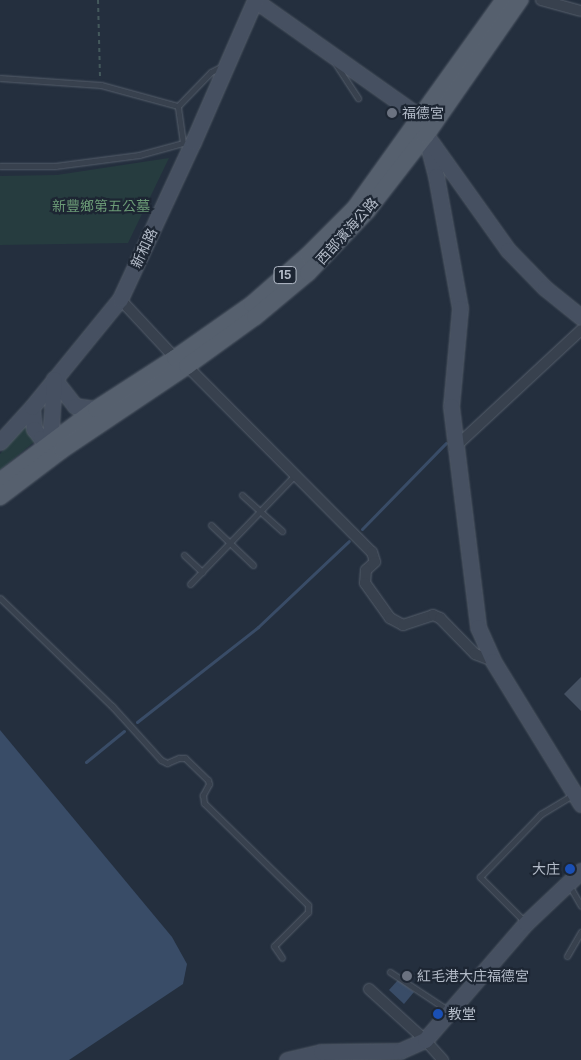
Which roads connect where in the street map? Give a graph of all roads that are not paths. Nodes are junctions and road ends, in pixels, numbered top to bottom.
1 (256, 0) edge
2 (504, 0) edge
3 (520, 0) edge
4 (541, 0) edge
5 (581, 11) edge
6 (326, 50) junction
7 (228, 64) junction
8 (0, 78) edge
9 (358, 98) dead end
10 (178, 106) junction
11 (421, 118) junction
12 (426, 135) junction
13 (188, 142) junction
14 (0, 166) edge
15 (120, 299) junction
16 (581, 317) edge
17 (581, 330) edge
18 (181, 362) junction
19 (54, 378) junction
20 (32, 407) junction
21 (96, 409) junction
22 (0, 442) edge
23 (56, 446) junction
24 (454, 448) junction
25 (296, 475) junction
26 (0, 481) edge
27 (242, 495) dead end
28 (0, 497) edge
29 (259, 513) junction
30 (211, 524) dead end
31 (282, 531) dead end
32 (229, 543) junction
33 (184, 556) dead end
34 (253, 565) dead end
35 (202, 572) junction
36 (190, 584) dead end
37 (0, 598) edge
38 (493, 661) junction
39 (578, 799) edge
40 (581, 871) edge
41 (568, 883) junction
42 (581, 906) edge
43 (526, 923) junction
44 (581, 932) edge
45 (567, 956) dead end
46 (282, 958) dead end
47 (390, 972) dead end
48 (369, 989) dead end
49 (450, 1011) junction
50 (425, 1040) junction
51 (288, 1060) edge
52 (443, 1060) edge

1 - 6 street
1 - 7 street, 新和路
2 - 11 main road, 西部濱海公路 / 15
3 - 12 main road, 西部濱海公路 / 15
4 - 5 street
6 - 9 lane
6 - 11 street
7 - 10 lane
7 - 13 street, 新和路
8 - 10 lane
10 - 13 lane
11 - 12 street
11 - 18 main road, 西部濱海公路 / 15
12 - 16 street
12 - 18 main road, 西部濱海公路 / 15
12 - 24 street
13 - 14 lane
13 - 15 street, 新和路
15 - 18 street
15 - 19 street, 新和路
17 - 24 street
18 - 21 main road, 西部濱海公路 / 15
18 - 23 main road, 西部濱海公路 / 15
18 - 25 street
19 - 20 street, 新和路
19 - 21 street
19 - 23 street
20 - 22 street, 新和路
20 - 23 street
21 - 23 main road, 西部濱海公路 / 15
23 - 26 main road, 西部濱海公路 / 15
23 - 28 main road, 西部濱海公路 / 15
24 - 38 street
25 - 29 lane
25 - 38 street
27 - 29 lane
29 - 31 lane
29 - 32 lane
30 - 32 lane
32 - 34 lane
32 - 35 lane
33 - 35 lane
35 - 36 lane
37 - 46 lane
38 - 39 street
39 - 43 lane
40 - 41 street
41 - 42 lane
41 - 43 street
43 - 49 street
44 - 45 lane
47 - 49 lane
48 - 50 street
49 - 50 street
50 - 51 street
50 - 52 street

